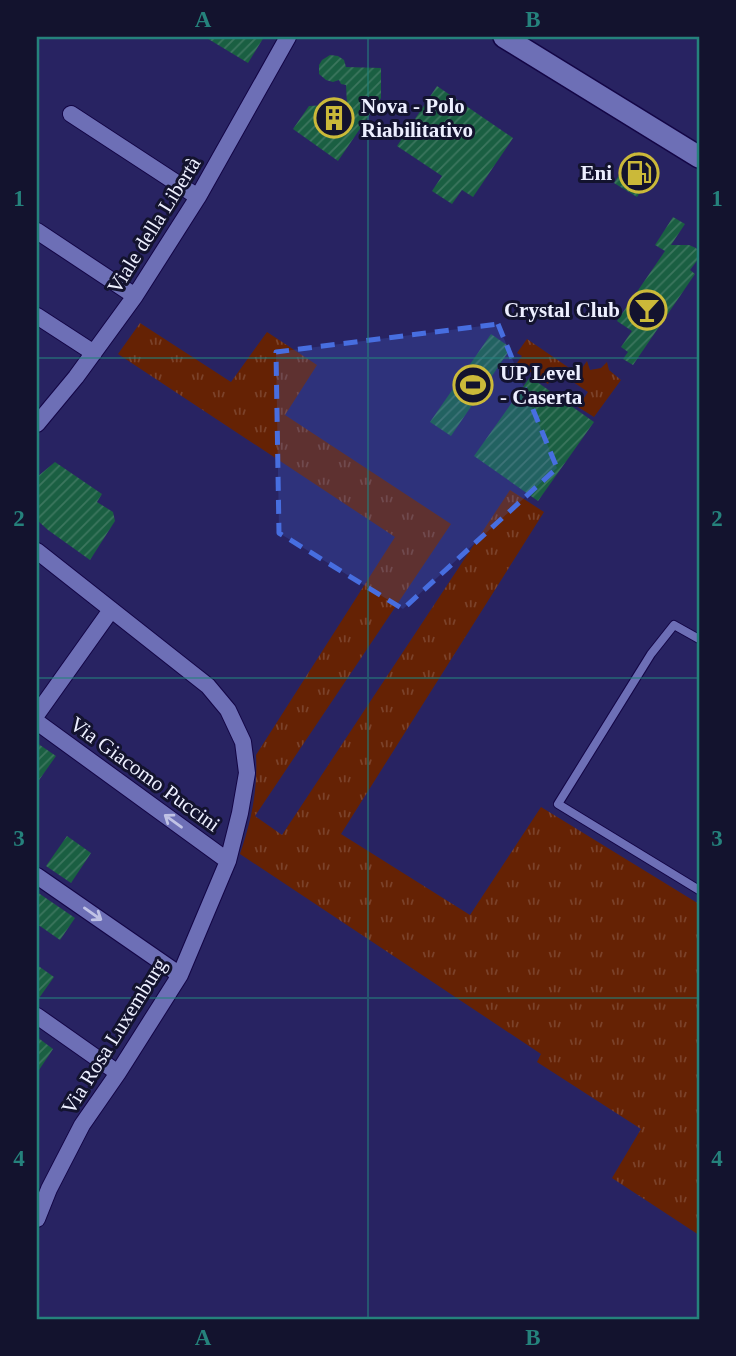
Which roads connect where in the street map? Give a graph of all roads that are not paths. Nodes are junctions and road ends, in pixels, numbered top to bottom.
1 (288, 37) edge
2 (504, 37) edge
3 (71, 114) dead end
4 (699, 157) edge
5 (198, 197) junction
6 (37, 231) edge
7 (135, 296) junction
8 (37, 316) edge
9 (94, 353) junction
10 (37, 424) edge
11 (37, 551) edge
12 (111, 610) junction
13 (699, 639) edge
14 (37, 714) edge
15 (37, 722) edge
16 (228, 861) junction
17 (37, 876) edge
18 (699, 890) edge
19 (180, 975) junction
20 (37, 1016) edge
21 (118, 1073) junction
22 (43, 1185) edge
23 (37, 1219) edge

1 - 5 street, Viale della Libertà
2 - 4 main road
3 - 5 street
5 - 7 street, Viale della Libertà
6 - 7 street
7 - 9 street, Viale della Libertà
8 - 9 street
9 - 10 street, Viale della Libertà
11 - 12 street, Via Rosa Luxemburg
12 - 14 street
12 - 16 street, Via Rosa Luxemburg
13 - 18 lane
16 -> 15 street, Via Giacomo Puccini
16 - 19 street, Via Rosa Luxemburg
17 -> 19 street
19 - 21 street, Via Rosa Luxemburg
20 - 21 street
21 - 22 street, Via Rosa Luxemburg
22 - 23 street, Via Rosa Luxemburg

